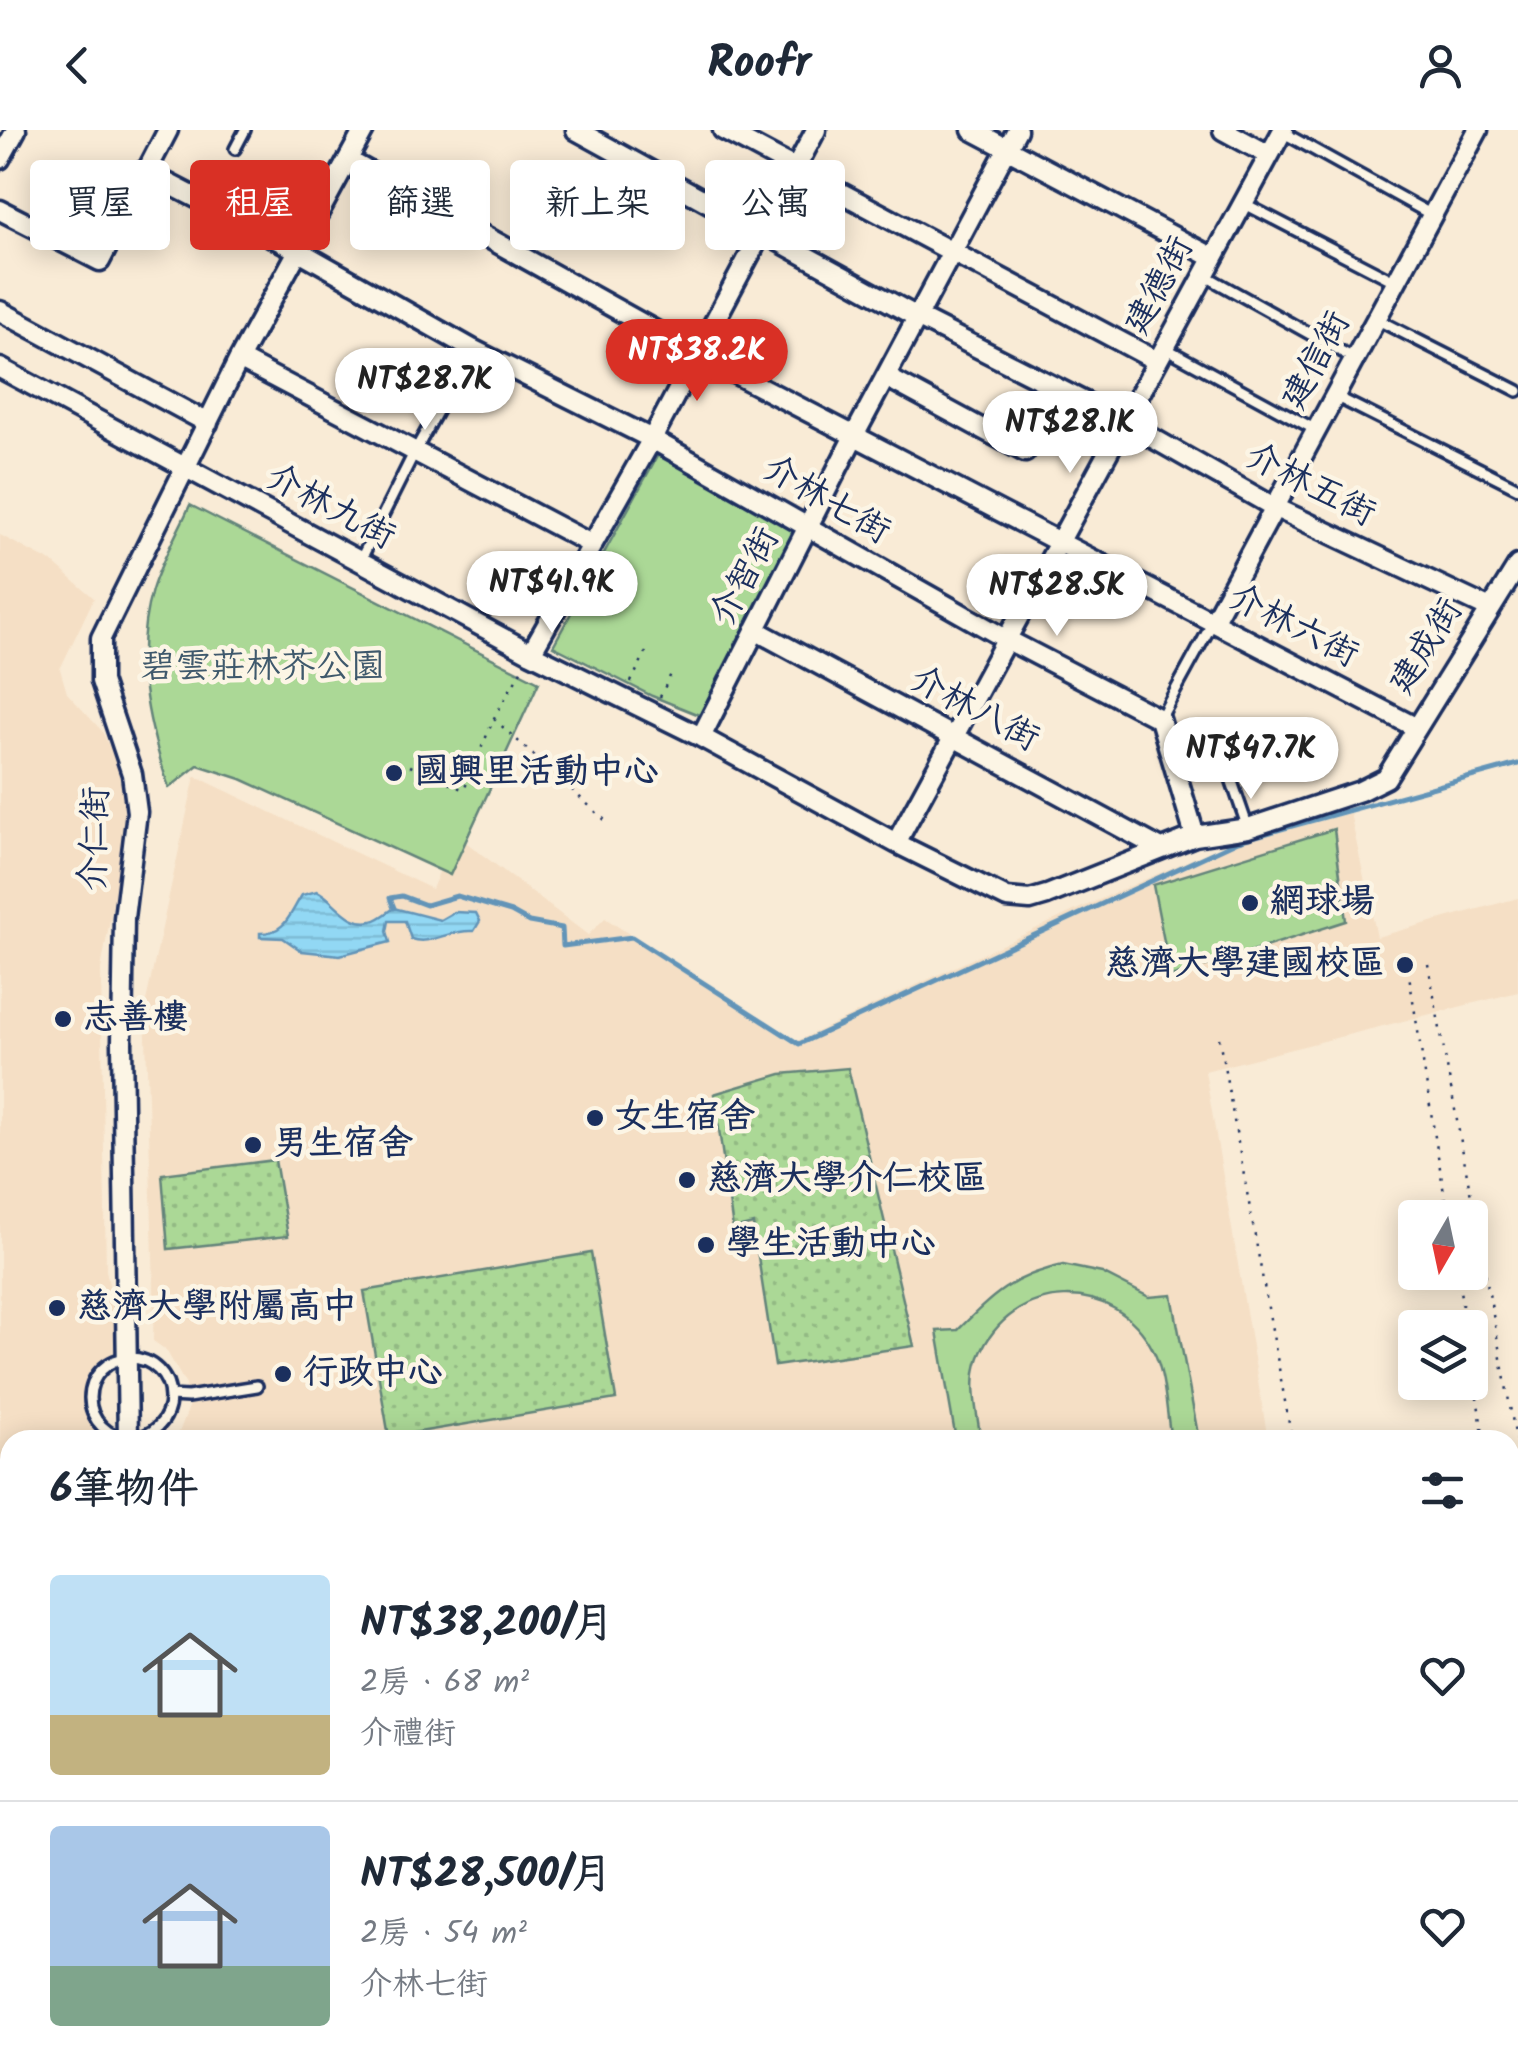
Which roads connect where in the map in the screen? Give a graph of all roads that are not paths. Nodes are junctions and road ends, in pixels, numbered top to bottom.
1 (16, 130) edge
2 (168, 130) edge
3 (245, 130) edge
4 (364, 130) edge
5 (576, 130) edge
6 (723, 130) edge
7 (816, 130) edge
8 (972, 130) edge
9 (1017, 130) edge
10 (1223, 130) edge
11 (1478, 130) edge
12 (1282, 131) edge
13 (236, 148) dead end
14 (1007, 148) junction
15 (1269, 155) junction
16 (0, 159) edge
17 (151, 160) edge
18 (348, 160) junction
19 (779, 160) edge
20 (801, 160) edge
21 (170, 185) edge
22 (845, 195) edge
23 (705, 201) edge
24 (1243, 204) junction
25 (0, 210) edge
26 (1432, 215) junction
27 (30, 225) edge
28 (78, 250) edge
29 (105, 250) edge
30 (752, 250) edge
31 (794, 250) edge
32 (300, 251) junction
33 (954, 253) junction
34 (1212, 257) junction
35 (1204, 275) junction
36 (1396, 282) junction
37 (0, 311) edge
38 (917, 316) junction
39 (1376, 319) junction
40 (472, 349) junction
41 (697, 354) junction
42 (1161, 354) junction
43 (239, 359) junction
44 (1355, 359) junction
45 (0, 368) edge
46 (888, 378) junction
47 (1518, 391) edge
48 (1334, 396) junction
49 (208, 422) junction
50 (1126, 423) junction
51 (1316, 430) junction
52 (854, 436) junction
53 (652, 440) junction
54 (1025, 452) dead end
55 (414, 454) junction
56 (186, 469) junction
57 (1518, 488) edge
58 (1274, 507) junction
59 (808, 528) junction
60 (591, 544) junction
61 (1060, 544) junction
62 (360, 561) junction
63 (1518, 565) edge
64 (1490, 610) junction
65 (1213, 622) junction
66 (755, 630) junction
67 (1006, 639) junction
68 (532, 652) junction
69 (1160, 719) junction
70 (1415, 727) junction
71 (953, 736) junction
72 (701, 737) junction
73 (1220, 747) dead end
74 (1248, 828) junction
75 (1195, 836) junction
76 (896, 842) junction
77 (1161, 850) junction
78 (129, 1358) junction
79 (257, 1386) dead end
80 (170, 1396) junction
81 (109, 1430) edge
82 (128, 1430) edge
83 (155, 1430) edge

1 - 16 street
2 - 17 street
3 - 13 lane
4 - 18 street, 介仁街
5 - 23 street, 介林五街
6 - 19 street
7 - 20 street
8 - 14 street
9 - 14 street, 介智街
10 - 15 street
11 - 26 street, 建信街
12 - 15 street, 建德街
12 - 26 lane
14 - 33 street, 介智街
14 - 34 street
15 - 24 street, 建德街
18 - 32 street, 介仁街
18 - 41 street, 介林六街
21 - 32 street, 介林七街
22 - 33 street
24 - 34 street, 建德街
24 - 36 lane
25 - 27 street
26 - 36 street, 建信街
28 - 29 street
30 - 41 street
31 - 38 street, 介林五街
32 - 40 street, 介林七街
32 - 43 street, 介仁街
33 - 38 street, 介智街
33 - 42 street
34 - 35 street, 建德街
35 - 42 street, 建德街
35 - 44 lane
36 - 39 street, 建信街
37 - 49 street
38 - 46 street, 介智街
38 - 50 street, 介林五街
39 - 44 street, 建信街
39 - 47 lane
40 - 53 street, 介林七街
40 - 55 lane
41 - 52 street, 介林六街
41 - 53 street
42 - 50 street, 建德街
42 - 51 lane
43 - 49 street, 介仁街
43 - 55 street
44 - 48 street, 建信街
45 - 56 street, 介林九街
46 - 52 street, 介智街
46 - 54 street
48 - 51 street, 建信街
48 - 57 lane
49 - 56 street, 介仁街
50 - 58 street, 介林五街
50 - 61 street, 建德街
51 - 58 street, 建信街
52 - 59 street, 介智街
52 - 61 street, 介林六街
53 - 59 street, 介林七街
53 - 60 street
55 - 60 street
55 - 62 lane
56 - 62 street, 介林九街
56 - 78 street, 介仁街
58 - 64 street, 介林五街
58 - 65 street, 建信街
59 - 66 street, 介智街
59 - 67 street, 介林七街
60 - 68 street
61 - 65 street, 介林六街
61 - 67 street, 建德街
62 - 68 street, 介林九街
63 - 64 street, 建成街
64 - 70 street, 建成街
65 - 69 lane
65 - 70 street, 介林六街
66 - 71 street, 介林八街
66 - 72 street, 介智街
67 - 69 street, 介林七街
67 - 71 street, 建德街
68 - 72 street, 介林九街
69 - 75 street
70 - 74 street, 建成街
71 - 76 street, 建德街
71 - 77 street, 介林八街
72 - 76 street, 介林九街
73 - 74 lane
74 - 75 street, 建成街
75 - 77 street, 建成街
76 - 77 street, 建成街
78 - 80 lane
78 - 81 lane
78 - 82 street, 介仁街
79 - 80 lane
80 - 83 lane

